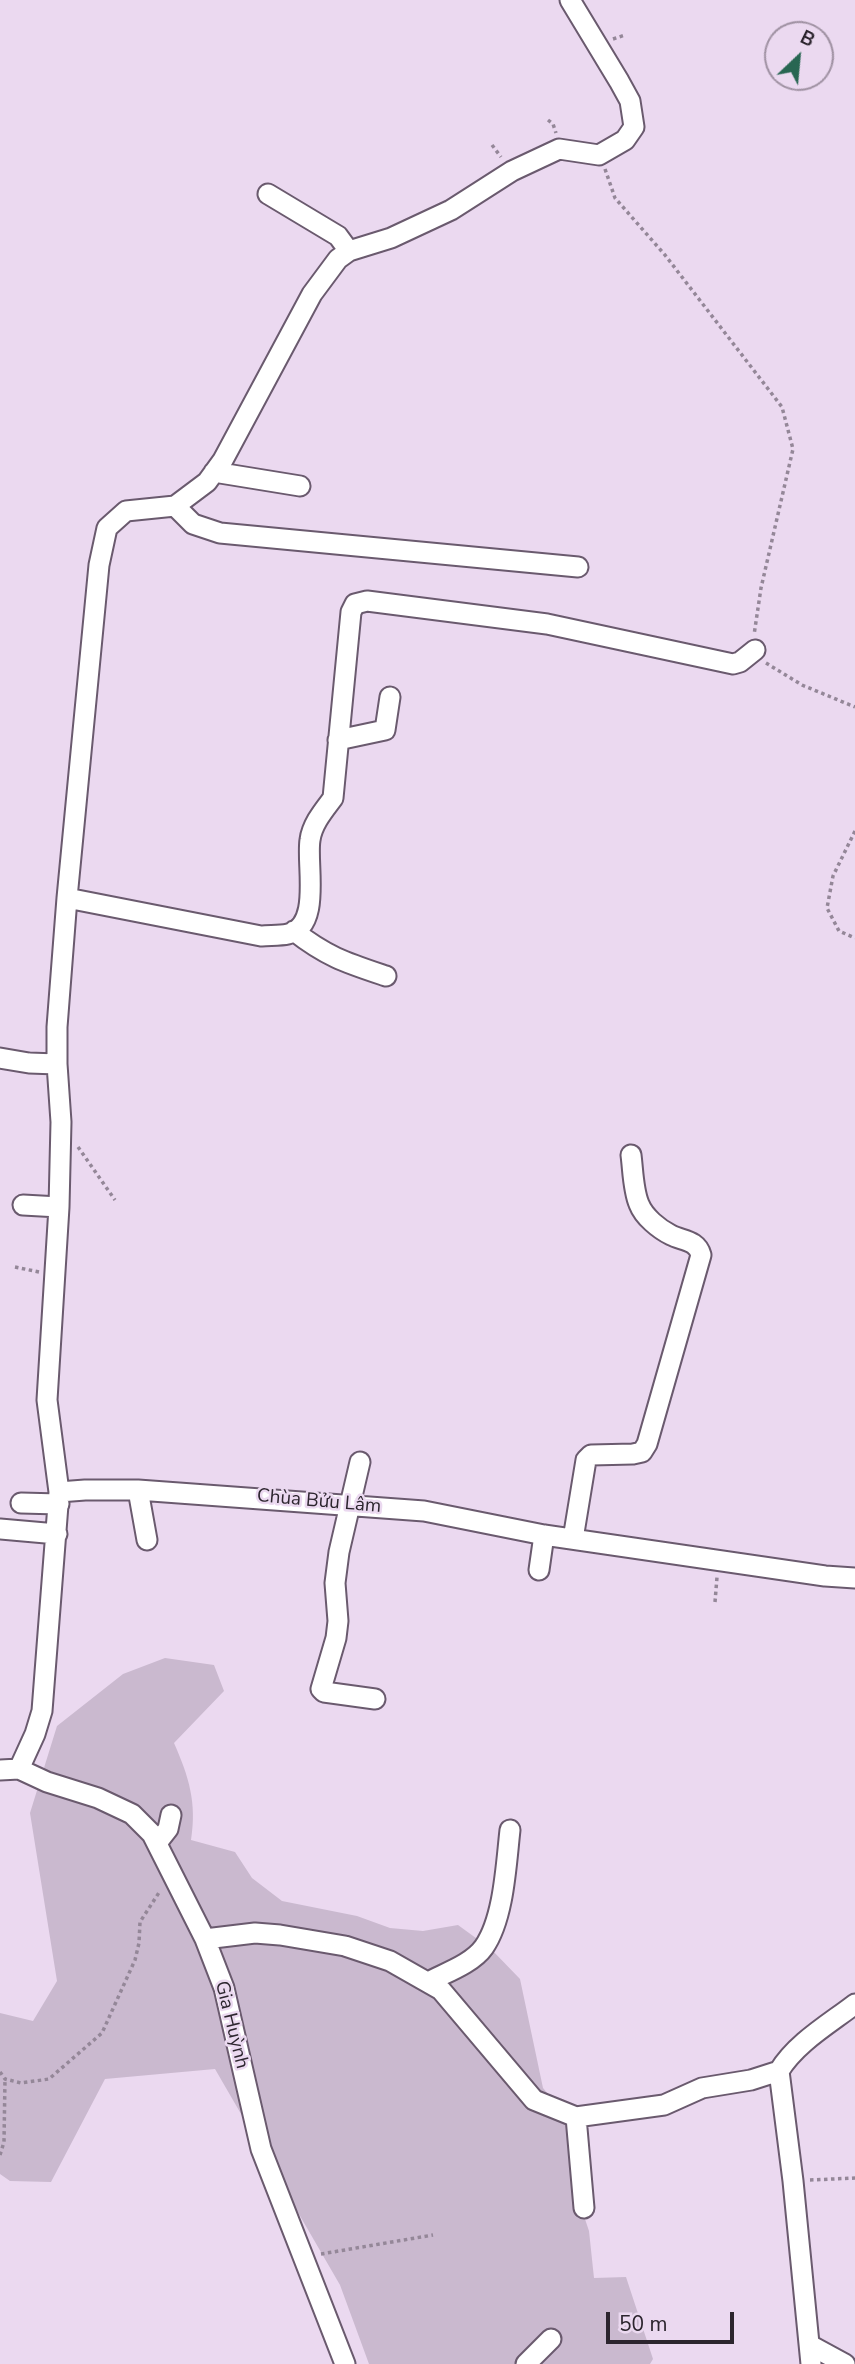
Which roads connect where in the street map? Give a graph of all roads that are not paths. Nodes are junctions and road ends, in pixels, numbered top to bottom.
1 (570, 0) edge
2 (268, 194) dead end
3 (349, 251) junction
4 (214, 472) junction
5 (300, 486) dead end
6 (174, 506) junction
7 (578, 567) dead end
8 (755, 650) road end
9 (390, 696) dead end
10 (338, 740) junction
11 (67, 898) junction
12 (294, 931) junction
13 (386, 976) dead end
14 (0, 1058) edge
15 (57, 1064) junction
16 (631, 1155) dead end
17 (23, 1205) dead end
18 (59, 1207) junction
19 (360, 1462) dead end
20 (138, 1490) junction
21 (59, 1498) junction
22 (21, 1503) dead end
23 (351, 1505) junction
24 (0, 1529) edge
25 (57, 1534) junction
26 (544, 1535) junction
27 (573, 1539) junction
28 (148, 1540) dead end
29 (539, 1570) dead end
30 (855, 1578) edge
31 (375, 1699) dead end
32 (10, 1770) edge
33 (171, 1815) dead end
34 (510, 1830) dead end
35 (157, 1843) junction
36 (205, 1939) junction
37 (428, 1982) junction
38 (855, 2004) edge
39 (779, 2071) junction
40 (576, 2117) junction
41 (584, 2208) dead end
42 (551, 2339) dead end
43 (810, 2355) edge
44 (345, 2364) edge
45 (526, 2364) edge
46 (845, 2364) edge

1 - 3 street
2 - 3 street
3 - 4 street
4 - 5 street
4 - 6 street
6 - 7 street
6 - 11 street
8 - 10 street
9 - 10 street
10 - 12 street
11 - 12 street
11 - 15 street
12 - 13 street
14 - 15 street
15 - 18 street
16 - 27 street
17 - 18 street
18 - 21 street
19 - 23 street
20 - 21 street, Chùa Bửu Lâm
20 - 23 street, Chùa Bửu Lâm
20 - 28 street
21 - 22 street, Chùa Bửu Lâm
21 - 25 street
23 - 26 street, Chùa Bửu Lâm
23 - 31 street
24 - 25 street
25 - 32 street
26 - 27 street, Chùa Bửu Lâm
26 - 29 street
27 - 30 street, Chùa Bửu Lâm
32 - 35 street, Gia Huỳnh
33 - 35 street
34 - 37 street
35 - 36 street, Gia Huỳnh
36 - 37 street
36 - 44 street, Gia Huỳnh
37 - 40 street
38 - 39 street
39 - 40 street
39 - 43 street
40 - 41 street
42 - 45 street
43 - 46 street

